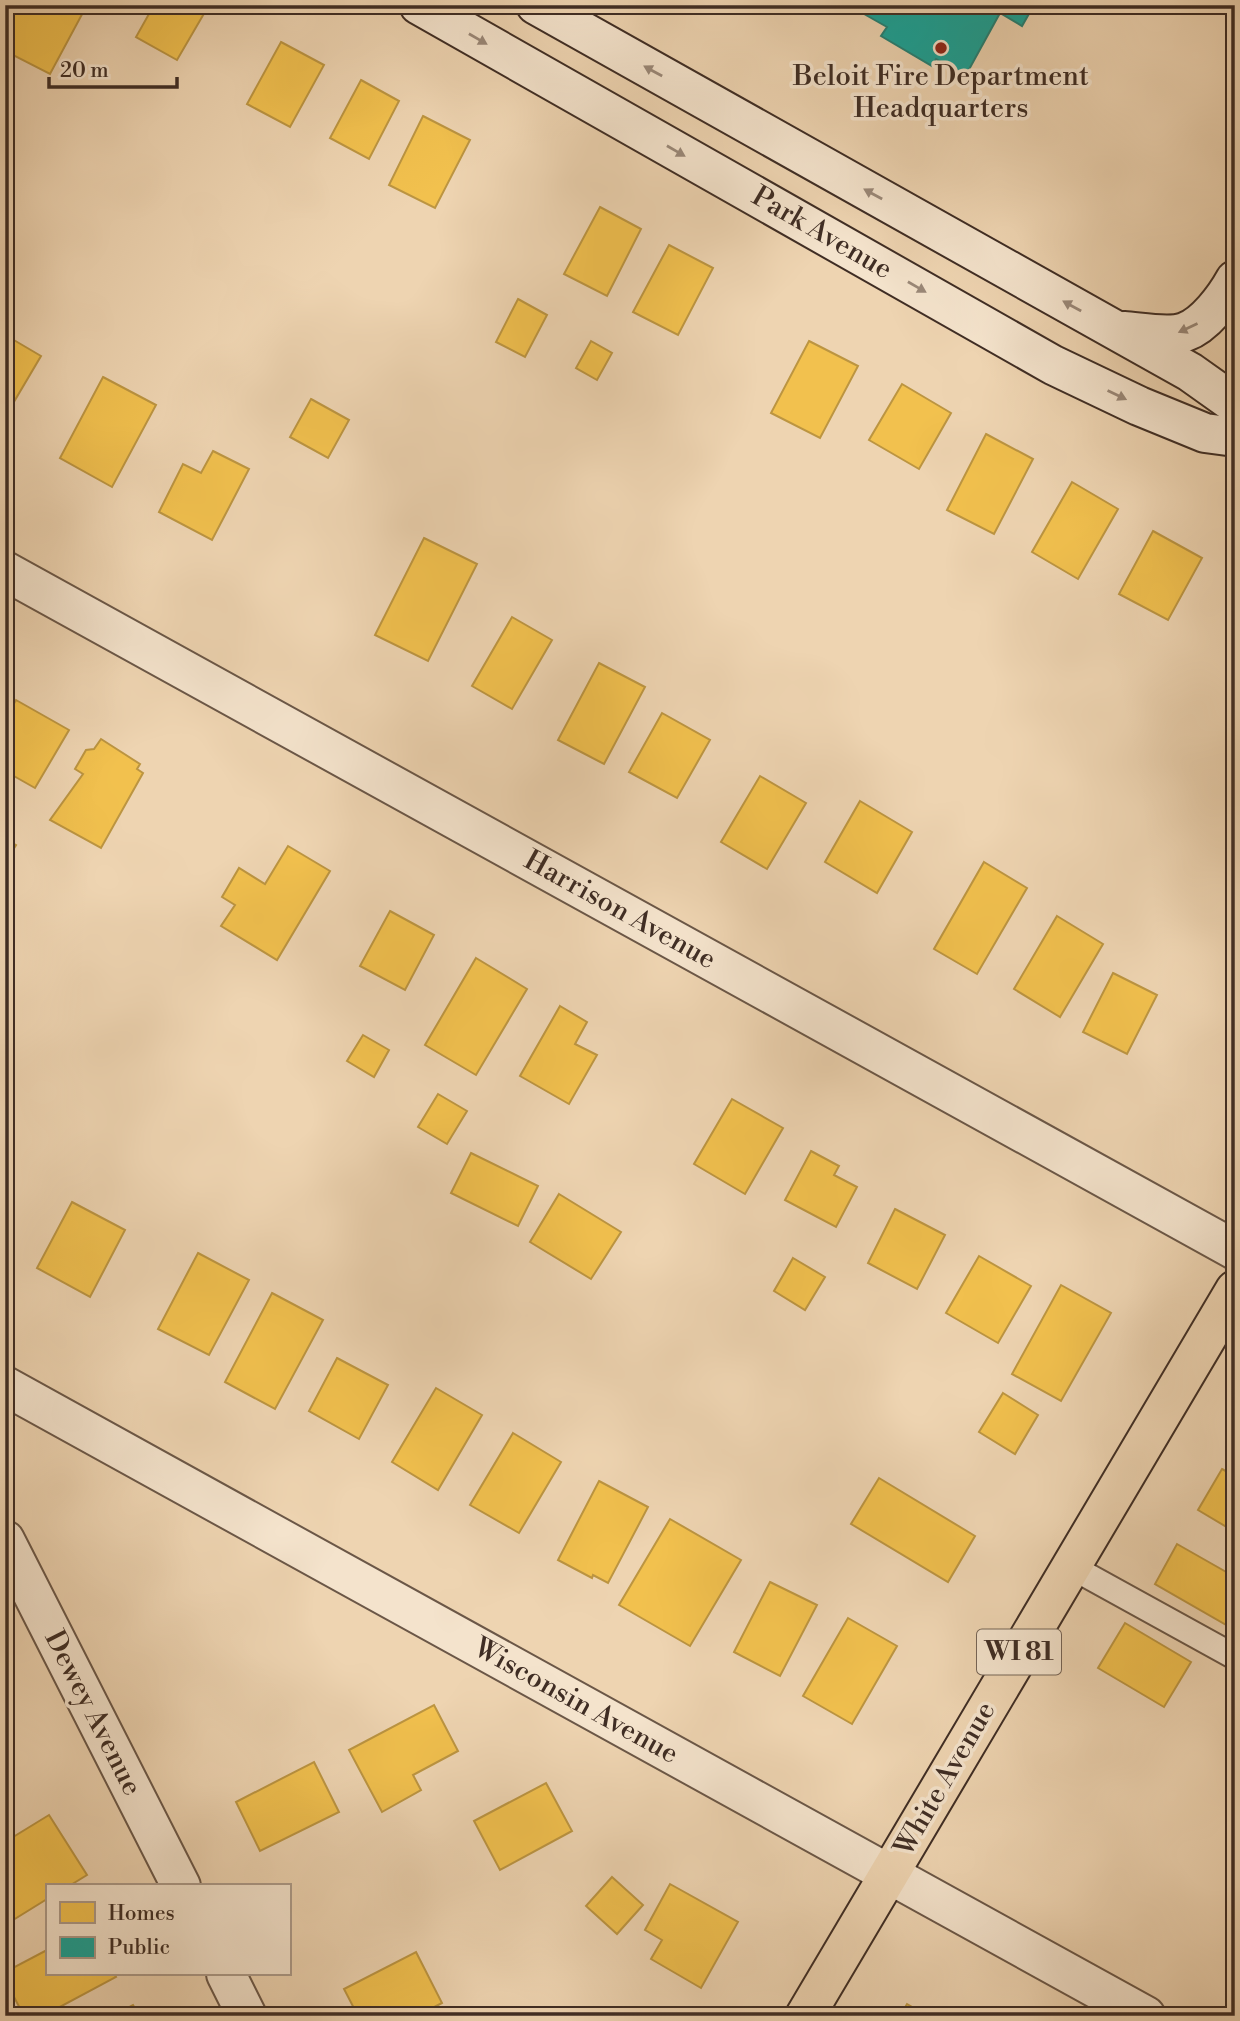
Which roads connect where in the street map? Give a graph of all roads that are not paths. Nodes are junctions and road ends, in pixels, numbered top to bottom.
1 (419, 5) edge
2 (536, 5) edge
3 (1235, 280) edge
4 (1115, 330) junction
5 (1235, 404) edge
6 (1235, 437) edge
7 (5, 570) edge
8 (1235, 1250) edge
9 (1235, 1290) edge
10 (5, 1386) edge
11 (5, 1540) edge
12 (1070, 1566) junction
13 (1235, 1657) edge
14 (890, 1874) junction
15 (180, 1884) edge
16 (227, 1976) edge
17 (247, 2016) edge
18 (805, 2016) edge
19 (1146, 2016) edge

1 -> 6 street, Park Avenue
4 -> 2 street, Park Avenue
3 -> 4 street
4 - 5 street, Park Avenue
7 - 8 street, Harrison Avenue
9 - 12 main road, White Avenue / WI 81
10 - 14 street, Wisconsin Avenue
11 - 15 street, Dewey Avenue
12 - 13 lane
12 - 14 main road, White Avenue / WI 81
14 - 18 main road, White Avenue / WI 81
14 - 19 street, Wisconsin Avenue
16 - 17 street

